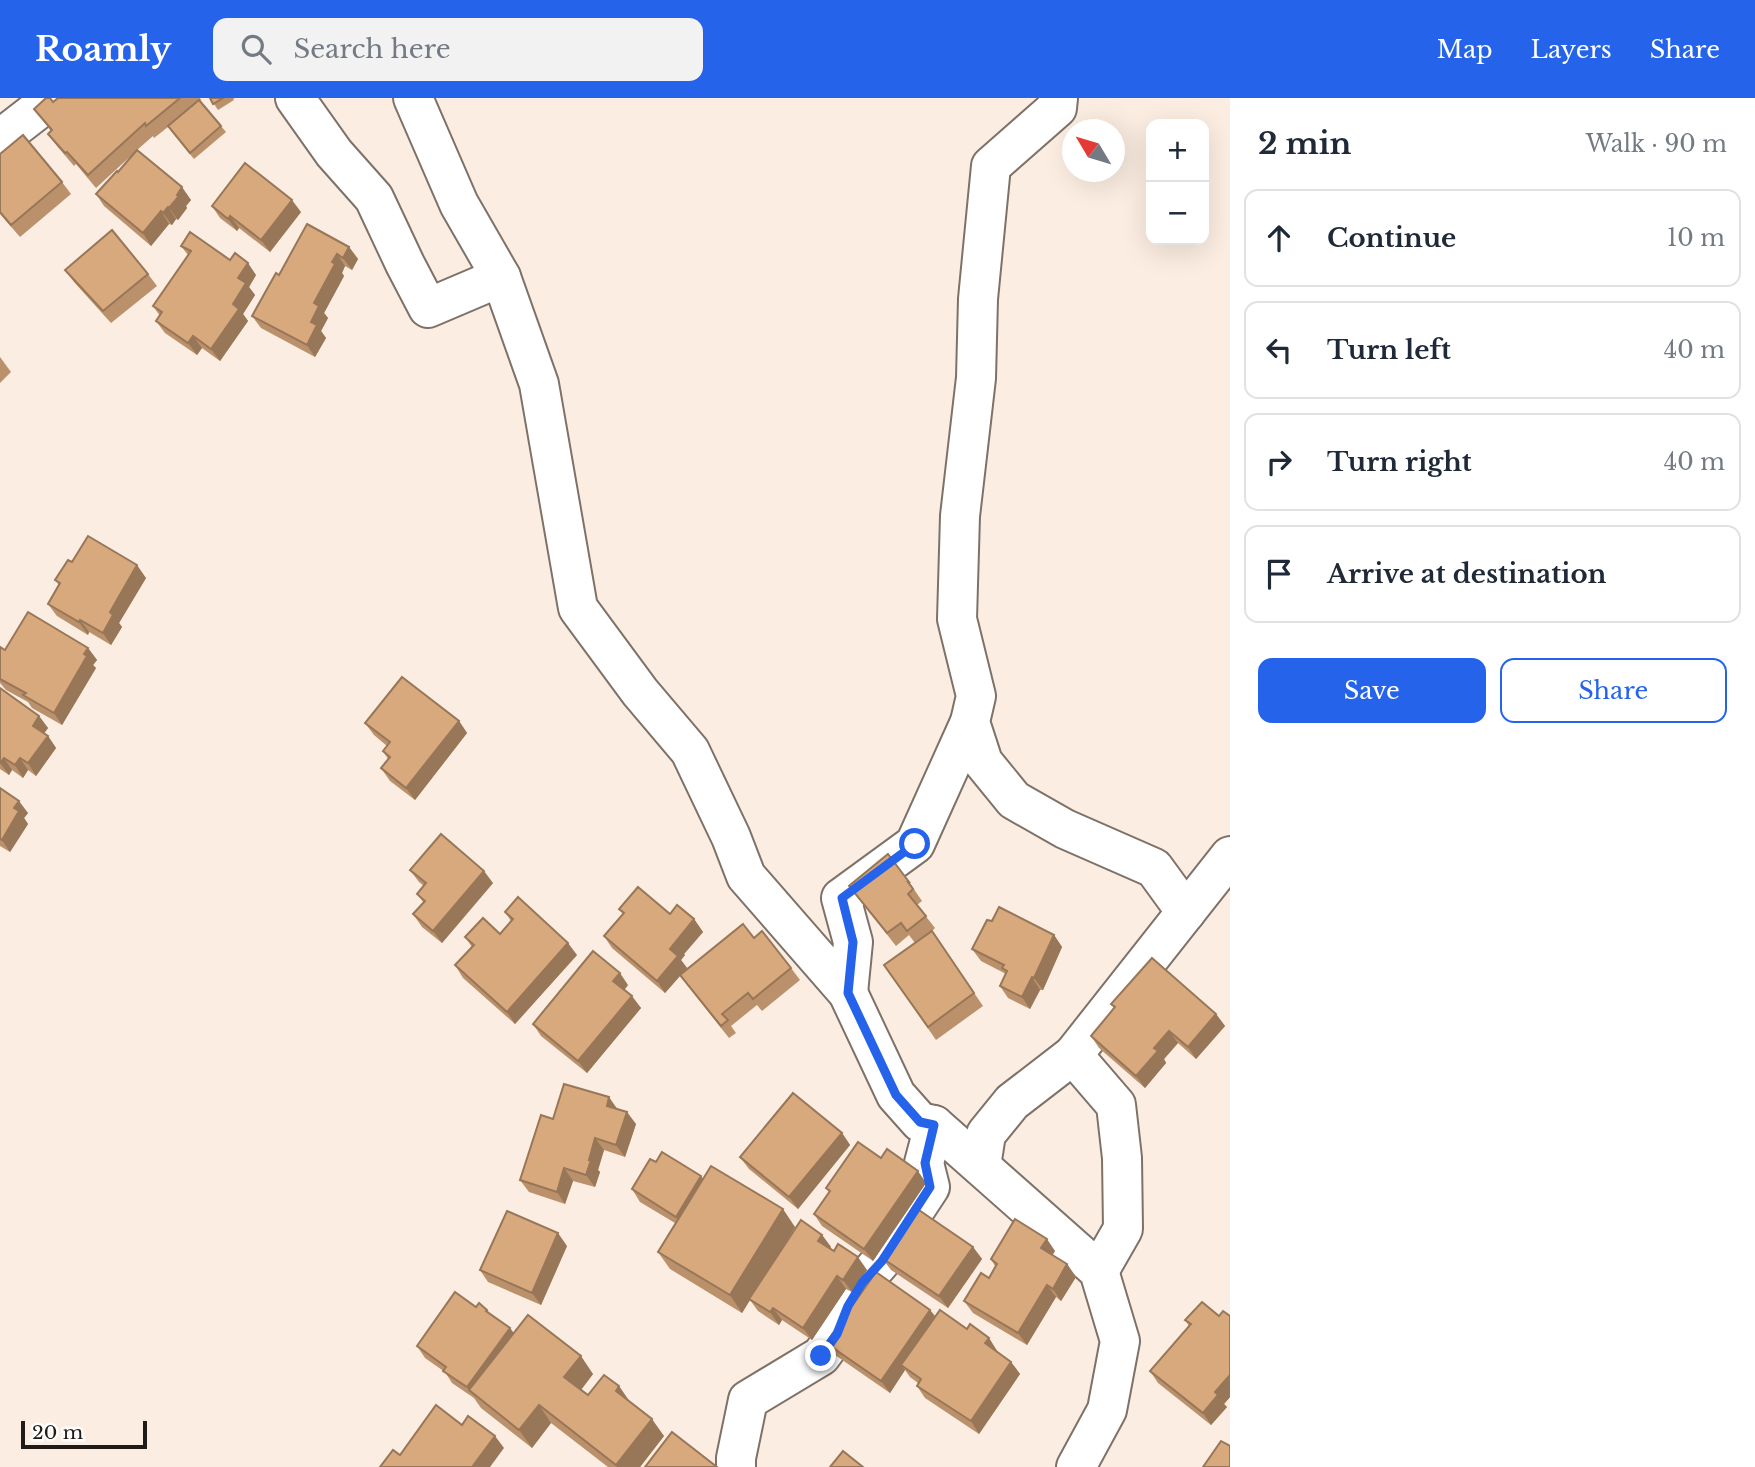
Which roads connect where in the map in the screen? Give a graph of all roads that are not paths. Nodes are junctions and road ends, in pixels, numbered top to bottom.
1 (53, 98) edge
2 (295, 98) edge
3 (413, 98) edge
4 (1058, 98) edge
5 (0, 139) edge
6 (500, 277) junction
7 (970, 723) junction
8 (1230, 856) edge
9 (1186, 912) junction
10 (848, 993) junction
11 (1073, 1055) junction
12 (934, 1125) junction
13 (981, 1166) junction
14 (1099, 1271) junction
15 (736, 1467) edge
16 (1076, 1467) edge

1 - 5 street
2 - 6 street
3 - 6 street
4 - 7 street
6 - 10 street
7 - 9 street
7 - 10 street
8 - 9 street
9 - 11 street
10 - 12 street
11 - 13 street
11 - 14 street
12 - 13 street
12 - 15 street
13 - 14 street
14 - 16 street

